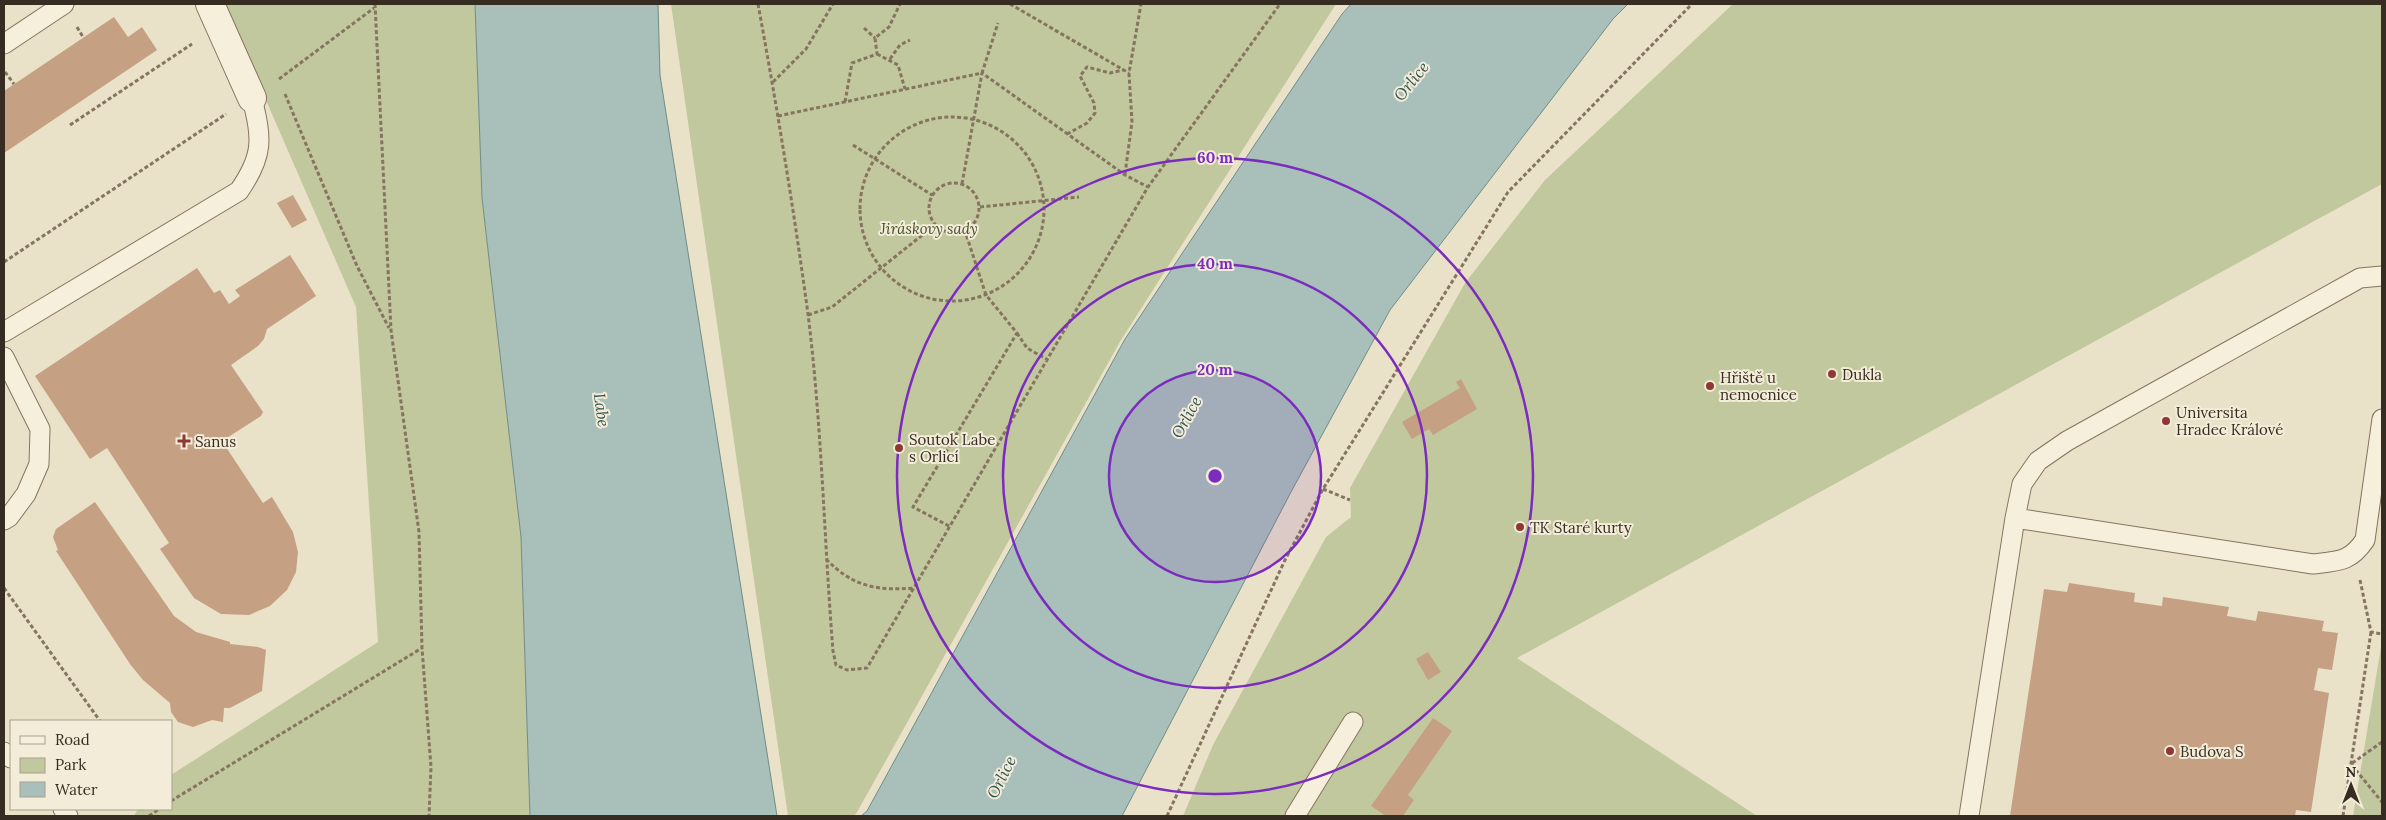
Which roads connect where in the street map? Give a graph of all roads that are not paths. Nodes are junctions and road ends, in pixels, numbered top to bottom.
1 (64, 4) edge
2 (210, 4) edge
3 (4, 44) edge
4 (252, 98) joint
5 (2382, 276) edge
6 (4, 332) edge
7 (4, 357) edge
8 (2382, 419) edge
9 (2015, 518) junction
10 (4, 520) edge
11 (1354, 722) dead end
12 (1295, 816) edge
13 (1969, 816) edge

1 - 3 lane
2 - 4 street
4 - 6 lane
5 - 9 lane
7 - 10 lane
8 - 9 lane
9 - 13 lane
11 - 12 lane

